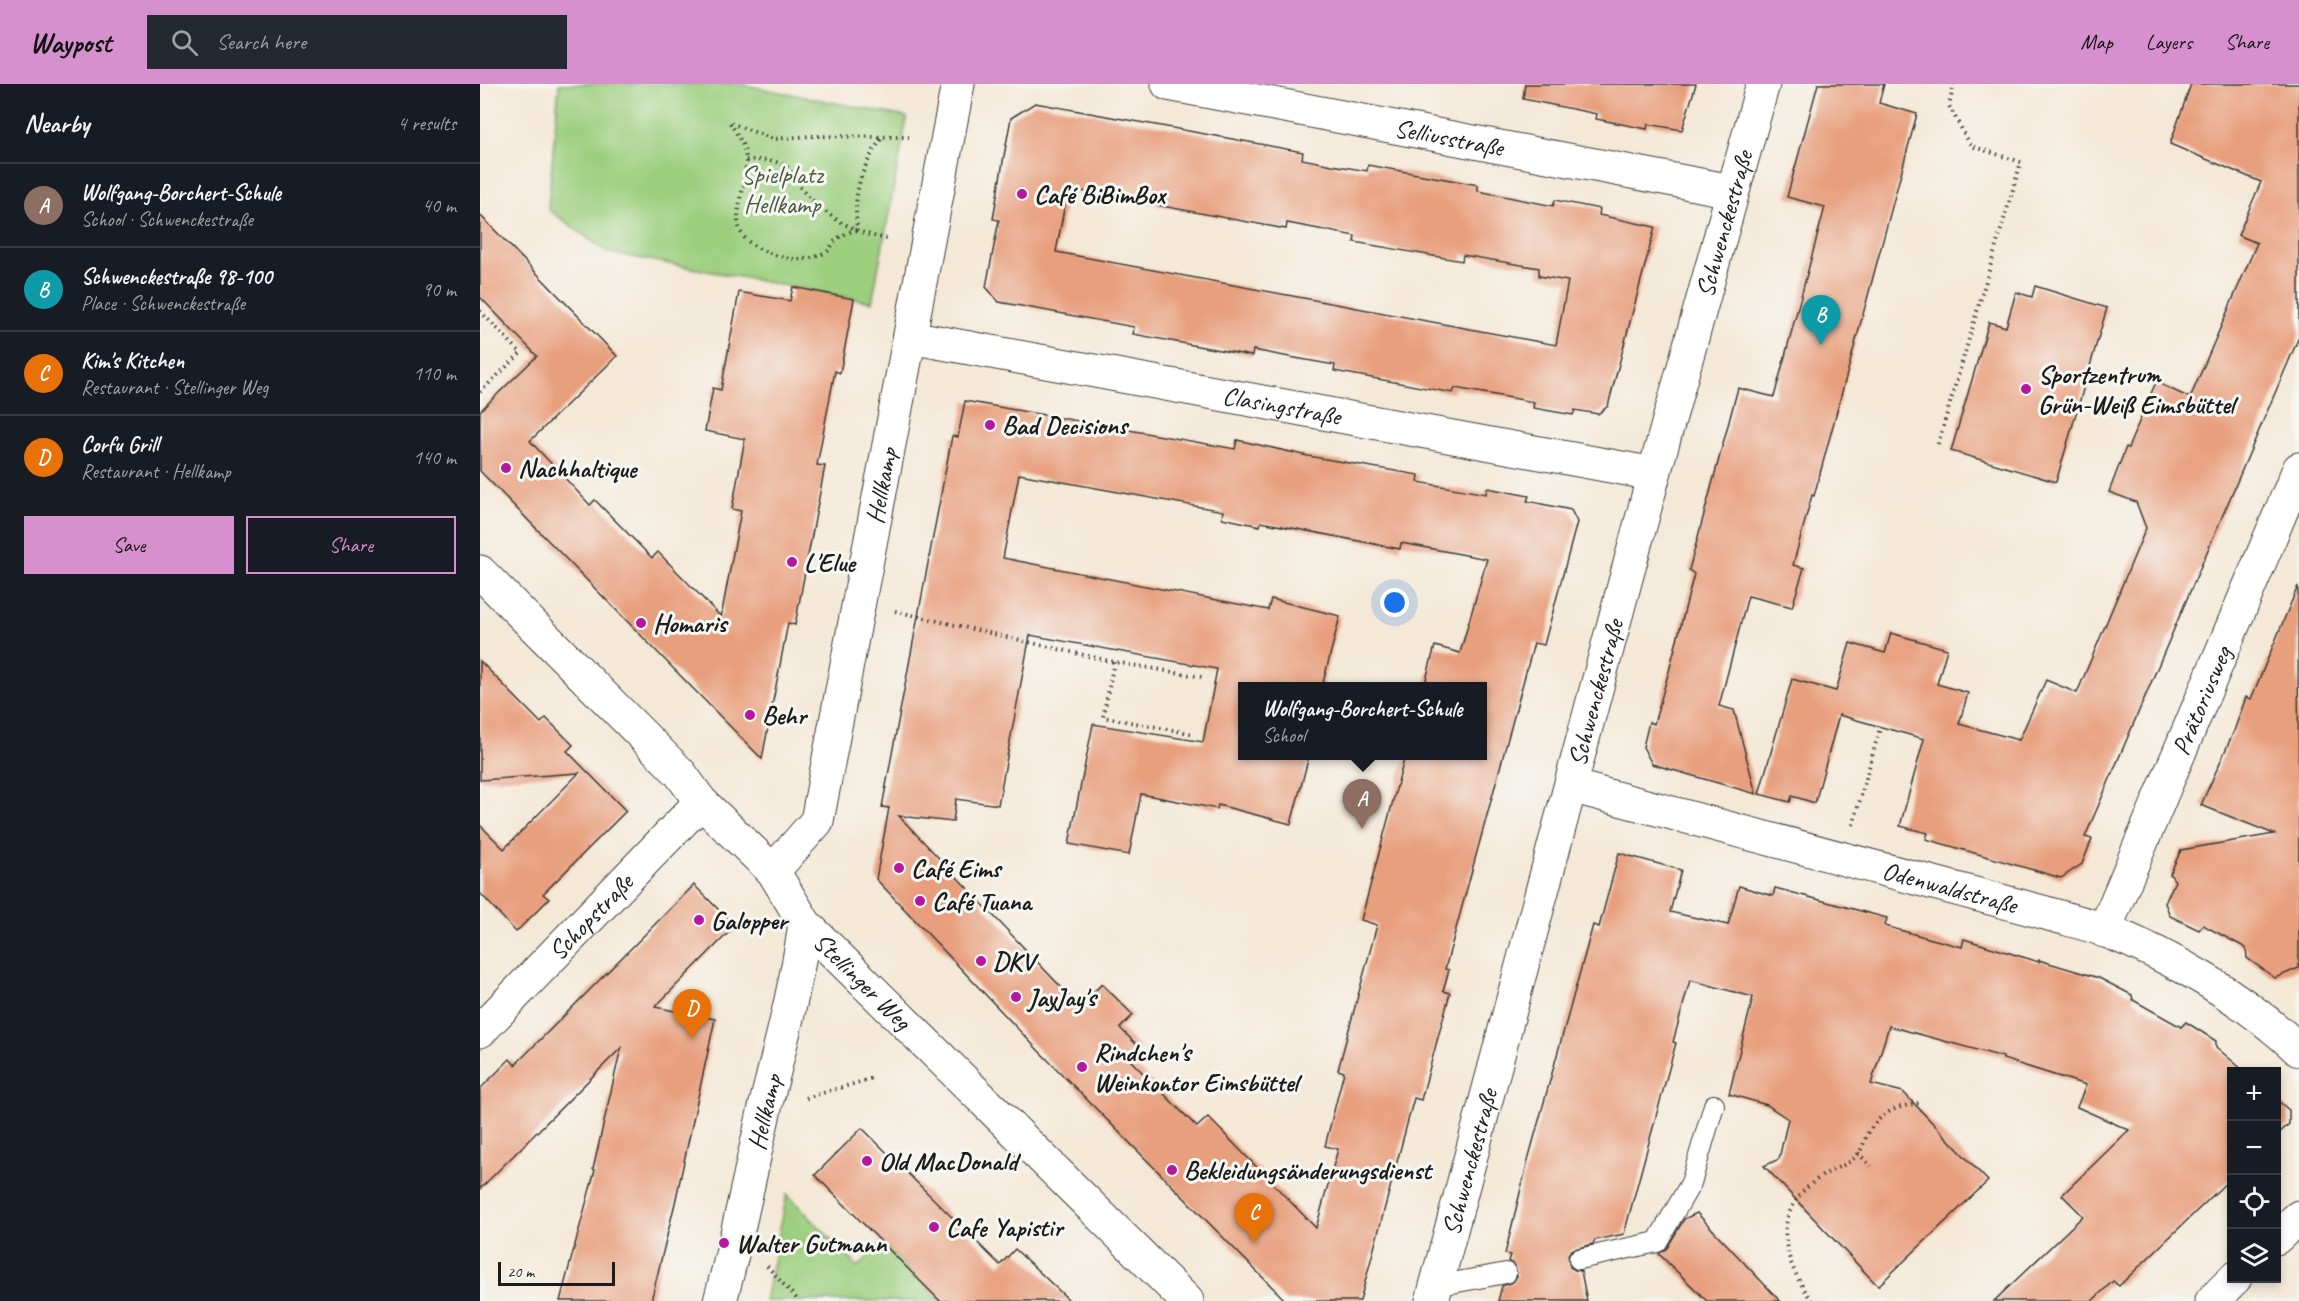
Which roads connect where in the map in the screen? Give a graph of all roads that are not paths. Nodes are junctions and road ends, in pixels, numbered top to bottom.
1 (958, 84) edge
2 (1168, 84) edge
3 (1763, 84) edge
4 (1732, 191) junction
5 (910, 337) junction
6 (2299, 469) edge
7 (1654, 474) junction
8 (480, 572) edge
9 (1571, 786) junction
10 (701, 802) junction
11 (773, 871) junction
12 (804, 924) junction
13 (2104, 931) junction
14 (480, 1031) edge
15 (2299, 1050) edge
16 (1714, 1105) dead end
17 (2299, 1216) edge
18 (2281, 1234) edge
19 (1579, 1259) dead end
20 (1506, 1273) dead end
21 (2230, 1283) edge
22 (1434, 1293) edge
23 (720, 1301) edge
24 (1187, 1301) edge
25 (2212, 1301) edge

1 - 5 street, Hellkamp
2 - 4 street, Selliusstraße
3 - 4 street, Schwenckestraße
4 - 7 street, Schwenckestraße
5 - 7 street, Clasingstraße
5 - 11 street, Hellkamp
6 - 13 street, Prätoriusweg
7 - 9 street, Schwenckestraße
8 - 10 street, Stellinger Weg
9 - 13 street, Odenwaldstraße
9 - 22 street, Schwenckestraße
10 - 11 street, Stellinger Weg
10 - 14 street, Schopstraße
11 - 12 street, Stellinger Weg
12 - 23 street, Hellkamp
12 - 24 street, Stellinger Weg
13 - 15 street, Odenwaldstraße
16 - 19 lane
17 - 18 street
20 - 22 lane
21 - 25 street

